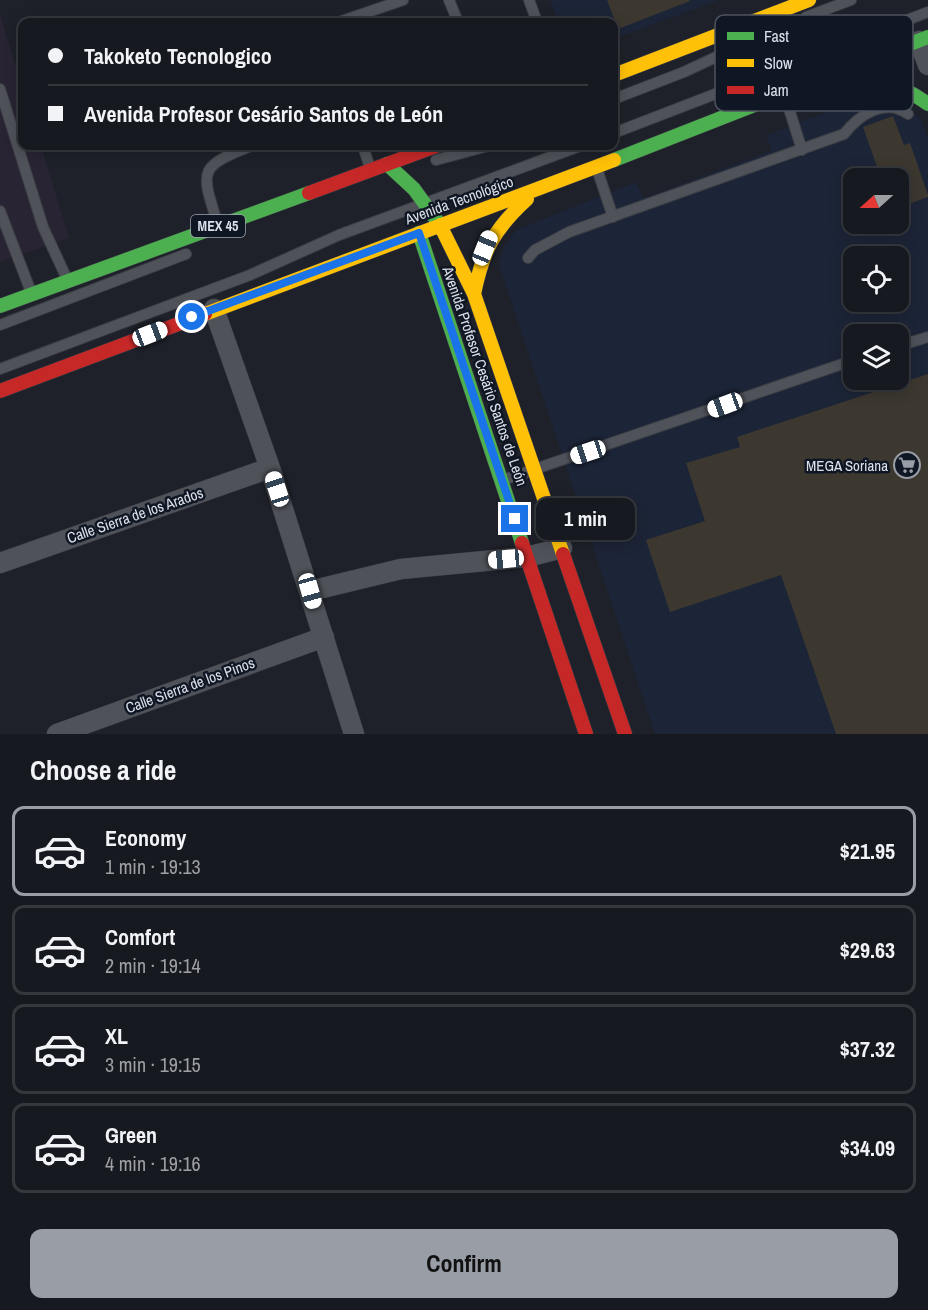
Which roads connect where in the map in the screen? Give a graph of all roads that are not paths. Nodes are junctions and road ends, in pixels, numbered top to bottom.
1 (403, 0) edge
2 (449, 0) edge
3 (529, 0) edge
4 (809, 0) edge
5 (850, 0) edge
6 (778, 5) edge
7 (928, 12) edge
8 (755, 15) edge
9 (810, 15) edge
10 (351, 18) edge
11 (456, 18) edge
12 (536, 18) edge
13 (913, 18) edge
14 (715, 32) edge
15 (923, 39) edge
16 (715, 58) edge
17 (928, 65) edge
18 (618, 73) edge
19 (0, 89) edge
20 (913, 92) edge
21 (715, 94) edge
22 (618, 97) edge
23 (928, 104) edge
24 (740, 111) edge
25 (789, 111) edge
26 (873, 111) edge
27 (904, 111) edge
28 (908, 114) dead end
29 (618, 131) edge
30 (18, 147) edge
31 (19, 150) edge
32 (240, 150) edge
33 (364, 150) edge
34 (425, 150) edge
35 (474, 150) edge
36 (569, 150) edge
37 (802, 150) junction
38 (387, 164) junction
39 (426, 164) dead end
40 (596, 167) junction
41 (370, 169) junction
42 (539, 189) junction
43 (426, 204) junction
44 (0, 212) edge
45 (613, 217) junction
46 (440, 225) junction
47 (218, 226) junction
48 (419, 233) junction
49 (198, 250) dead end
50 (528, 258) dead end
51 (68, 282) junction
52 (32, 294) junction
53 (474, 294) junction
54 (0, 306) edge
55 (214, 309) junction
56 (0, 325) edge
57 (928, 332) edge
58 (923, 339) edge
59 (843, 364) edge
60 (0, 369) edge
61 (0, 391) edge
62 (270, 468) junction
63 (535, 469) junction
64 (503, 480) junction
65 (562, 548) junction
66 (527, 557) junction
67 (0, 563) edge
68 (310, 591) junction
69 (324, 637) junction
70 (57, 734) edge
71 (354, 734) edge
72 (586, 734) edge
73 (625, 734) edge

1 - 10 lane
2 - 11 lane
3 - 12 lane
4 - 6 main road
5 - 9 lane
6 - 8 main road
7 - 13 lane
14 - 18 main road
15 - 17 street
16 - 22 lane
19 - 30 lane
20 - 23 main road
21 - 29 lane
24 - 40 main road, Avenida Tecnológico
25 - 37 lane
26 - 37 lane
27 - 28 lane
31 - 51 lane
32 - 47 lane
33 - 41 lane
34 - 38 main road, MEX 45
35 - 39 lane
36 - 43 lane
37 - 45 lane
38 - 41 main road, MEX 45
38 - 43 main road, Avenida Profesor Cesário Santos de León
40 - 42 main road, Avenida Tecnológico
40 - 45 lane
41 - 47 main road, MEX 45
42 - 46 main road, Avenida Tecnológico
42 - 53 main road
43 - 46 main road, Avenida Profesor Cesário Santos de León
43 - 60 lane
44 - 52 lane
45 - 50 lane
46 - 48 main road, Avenida Tecnológico
46 - 53 main road, Avenida Profesor Cesário Santos de León
47 - 51 main road, MEX 45
48 - 55 main road, Avenida Tecnológico
48 - 64 main road, Avenida Profesor Cesário Santos de León
49 - 56 lane
51 - 52 main road, MEX 45
52 - 54 main road, MEX 45
53 - 63 main road, Avenida Profesor Cesário Santos de León
55 - 61 main road, Avenida Tecnológico
55 - 62 street
57 - 58 lane
59 - 63 lane
62 - 67 street, Calle Sierra de los Arados
62 - 68 street
63 - 64 lane
63 - 65 main road, Avenida Profesor Cesário Santos de León
64 - 66 main road, Avenida Profesor Cesário Santos de León
65 - 66 street
65 - 73 main road, Avenida Profesor Cesário Santos de León
66 - 68 street
66 - 72 main road, Avenida Profesor Cesário Santos de León
68 - 69 street
69 - 70 street, Calle Sierra de los Pinos
69 - 71 street

